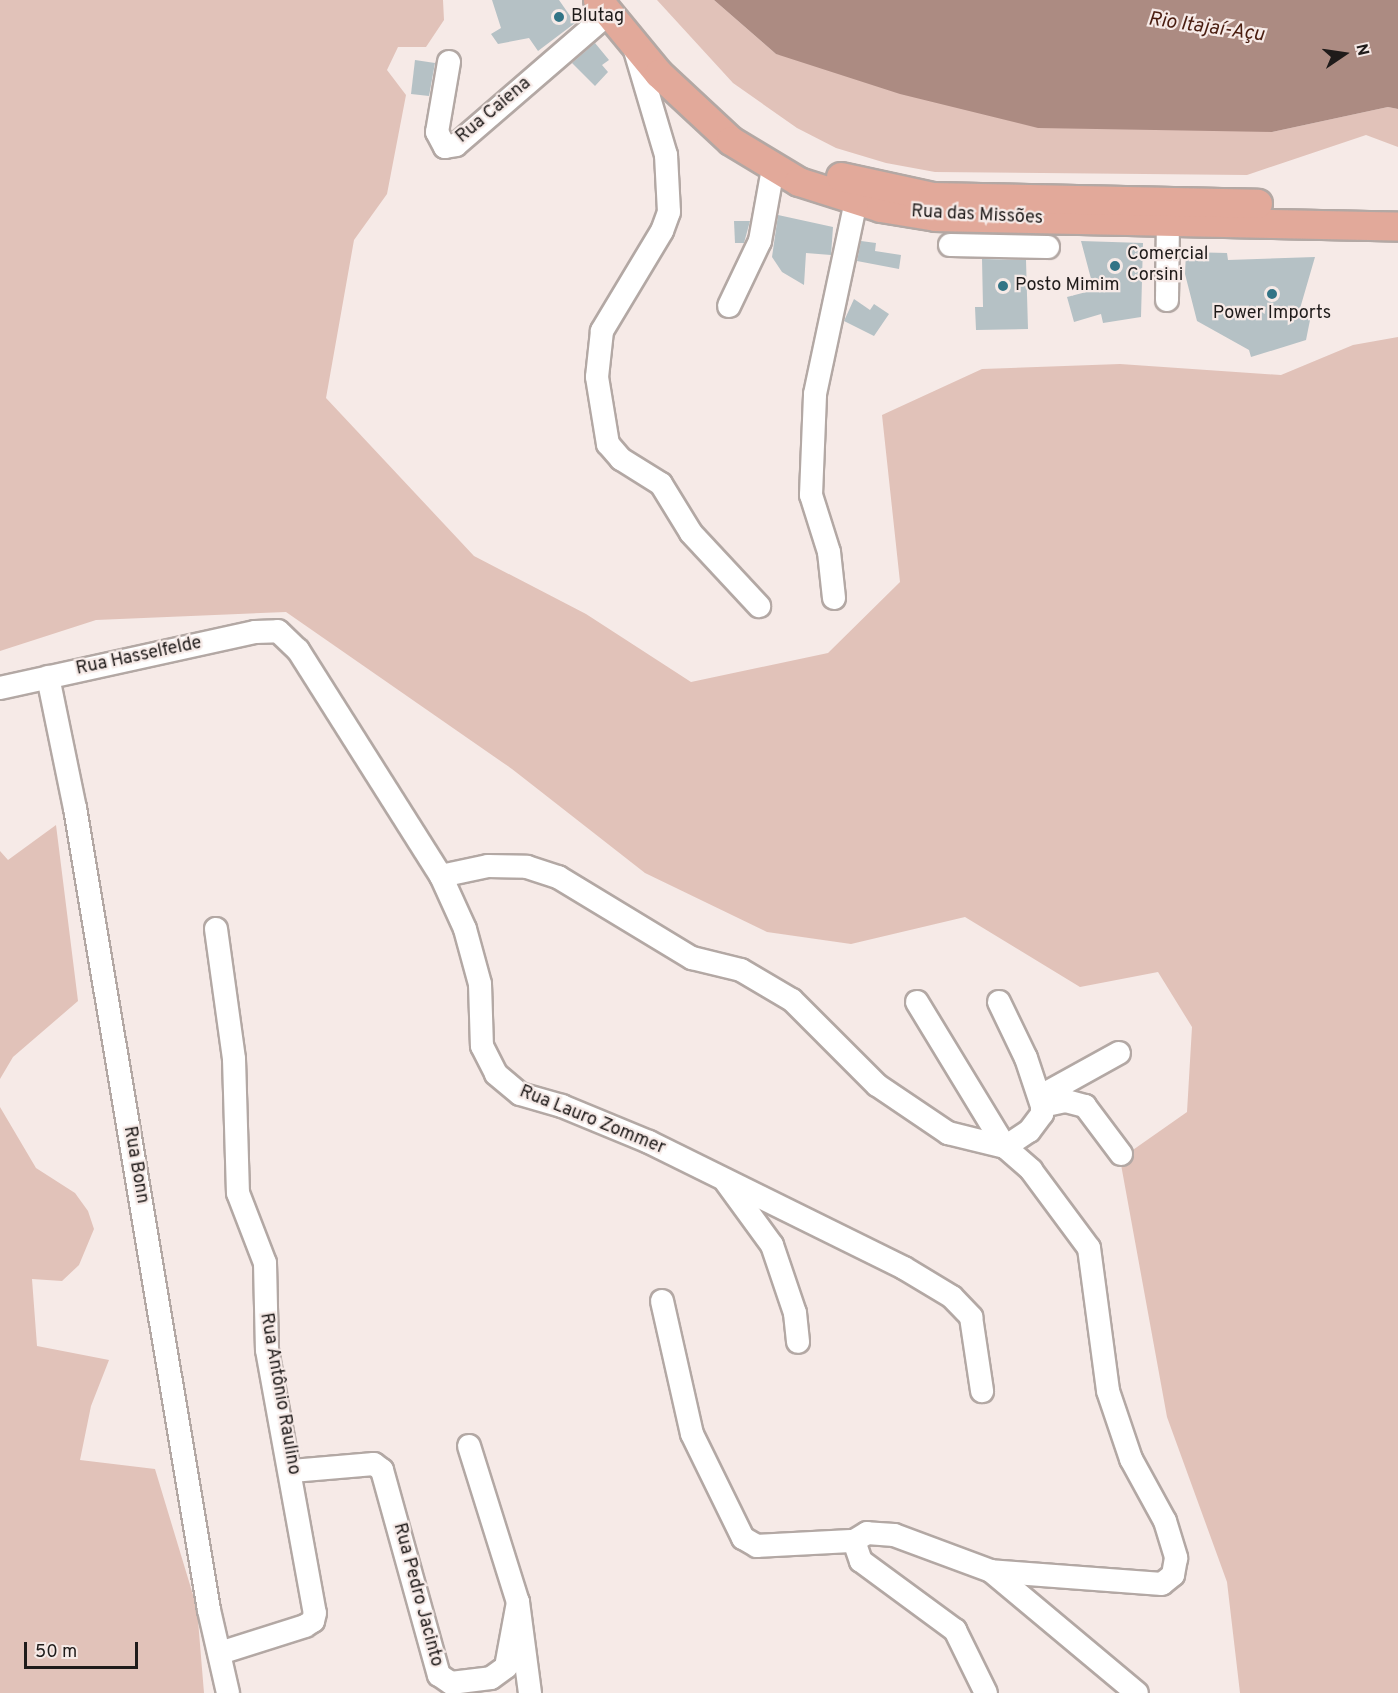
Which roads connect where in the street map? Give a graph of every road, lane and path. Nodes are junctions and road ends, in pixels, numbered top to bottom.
1 (609, 5) edge
2 (634, 45) junction
3 (449, 62) dead end
4 (773, 169) junction
5 (856, 201) junction
6 (1398, 208) edge
7 (1168, 222) junction
8 (1398, 226) edge
9 (950, 245) dead end
10 (1048, 247) dead end
11 (1167, 300) dead end
12 (729, 306) dead end
13 (834, 598) dead end
14 (759, 606) dead end
15 (278, 631) joint
16 (48, 677) junction
17 (0, 688) edge
18 (441, 876) junction
19 (216, 929) dead end
20 (917, 1002) dead end
21 (999, 1002) dead end
22 (1119, 1053) dead end
23 (1042, 1101) junction
24 (1005, 1147) junction
25 (1121, 1154) dead end
26 (725, 1181) junction
27 (662, 1301) dead end
28 (798, 1342) dead end
29 (982, 1391) dead end
30 (469, 1446) dead end
31 (292, 1471) junction
32 (854, 1541) junction
33 (991, 1571) junction
34 (518, 1602) junction
35 (220, 1653) junction
36 (228, 1693) edge
37 (530, 1693) edge
38 (986, 1693) edge
39 (1137, 1693) edge

1 - 2 main road, Rua das Missões
1 - 3 street, Rua Caiena
1 - 6 main road, Rua das Missões
2 - 4 main road, Rua das Missões
2 - 14 street
4 - 5 main road, Rua das Missões
4 - 12 street
5 - 7 main road, Rua das Missões
5 - 13 street
7 - 8 main road, Rua das Missões
7 - 11 street
9 - 10 street
15 - 16 street, Rua Hasselfelde
15 - 18 street, Rua Lauro Zommer
16 - 17 street, Rua Hasselfelde
16 - 35 street, Rua Bonn
18 - 24 street
18 - 26 street, Rua Lauro Zommer
19 - 31 street, Rua Antônio Raulino
20 - 24 street
21 - 23 street
22 - 23 street
23 - 24 street
23 - 25 street
24 - 33 street
26 - 28 street
26 - 29 street, Rua Lauro Zommer
27 - 32 street
30 - 34 street
31 - 34 street, Rua Pedro Jacinto
31 - 35 street, Rua Antônio Raulino
32 - 33 street
32 - 38 street
33 - 39 street
34 - 37 street
35 - 36 street, Rua Bonn

